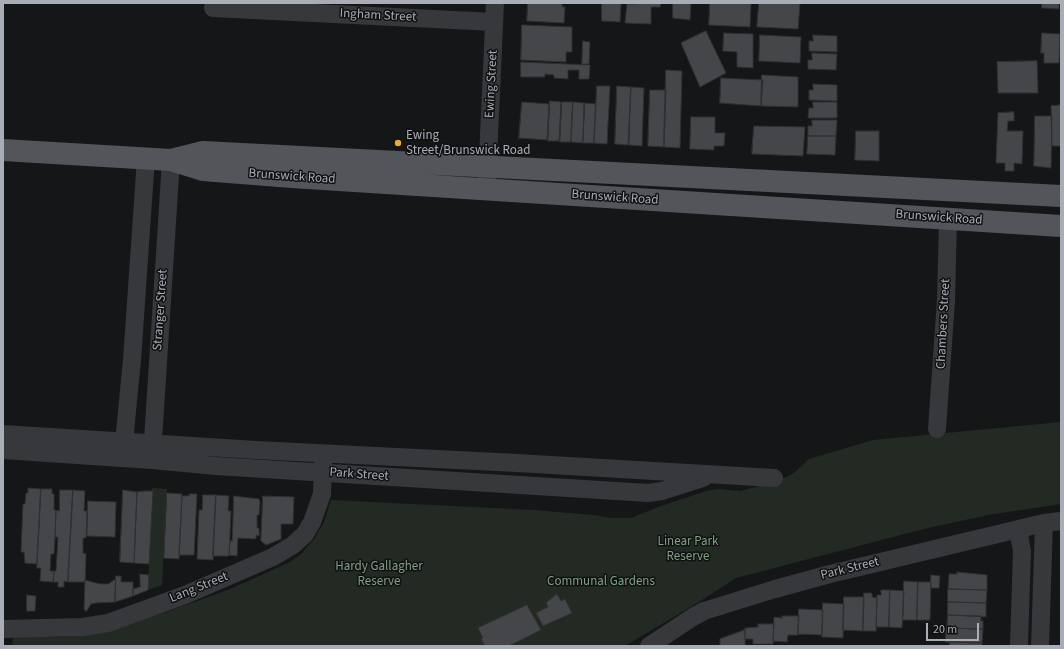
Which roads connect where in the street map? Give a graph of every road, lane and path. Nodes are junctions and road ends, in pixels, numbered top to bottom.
1 (495, 3) edge
2 (213, 8) dead end
3 (494, 22) junction
4 (3, 150) edge
5 (146, 158) junction
6 (171, 160) junction
7 (487, 167) junction
8 (486, 190) junction
9 (949, 191) junction
10 (1061, 196) edge
11 (948, 218) junction
12 (1061, 226) edge
13 (937, 429) dead end
14 (3, 434) edge
15 (124, 442) junction
16 (3, 450) edge
17 (152, 452) junction
18 (324, 454) junction
19 (323, 473) junction
20 (713, 474) junction
21 (774, 478) dead end
22 (1053, 522) edge
23 (1018, 529) junction
24 (3, 629) edge
25 (657, 644) edge
26 (1019, 646) edge
27 (1040, 646) edge

1 - 3 street, Ewing Street
2 - 3 street, Ingham Street
3 - 7 street, Ewing Street
4 - 5 main road, Brunswick Road
5 - 6 main road, Brunswick Road
5 - 15 street, Stranger Street
6 - 7 main road, Brunswick Road
6 - 8 main road, Brunswick Road
6 - 17 street, Stranger Street
7 - 8 street, Ewing Street
7 - 9 main road, Brunswick Road
8 - 11 main road, Brunswick Road
9 - 10 main road, Brunswick Road
9 - 11 main road
11 - 12 main road, Brunswick Road
11 - 13 street, Chambers Street
14 - 15 street
15 - 17 street
16 - 17 street, Park Street
17 - 18 street, Park Street
17 - 19 street, Park Street
18 - 19 street, Lang Street
18 - 20 street, Park Street
19 - 20 street, Park Street
19 - 24 street, Lang Street
20 - 21 street, Park Street
22 - 23 street, Park Street
22 - 27 street
23 - 25 street, Park Street
23 - 26 street

